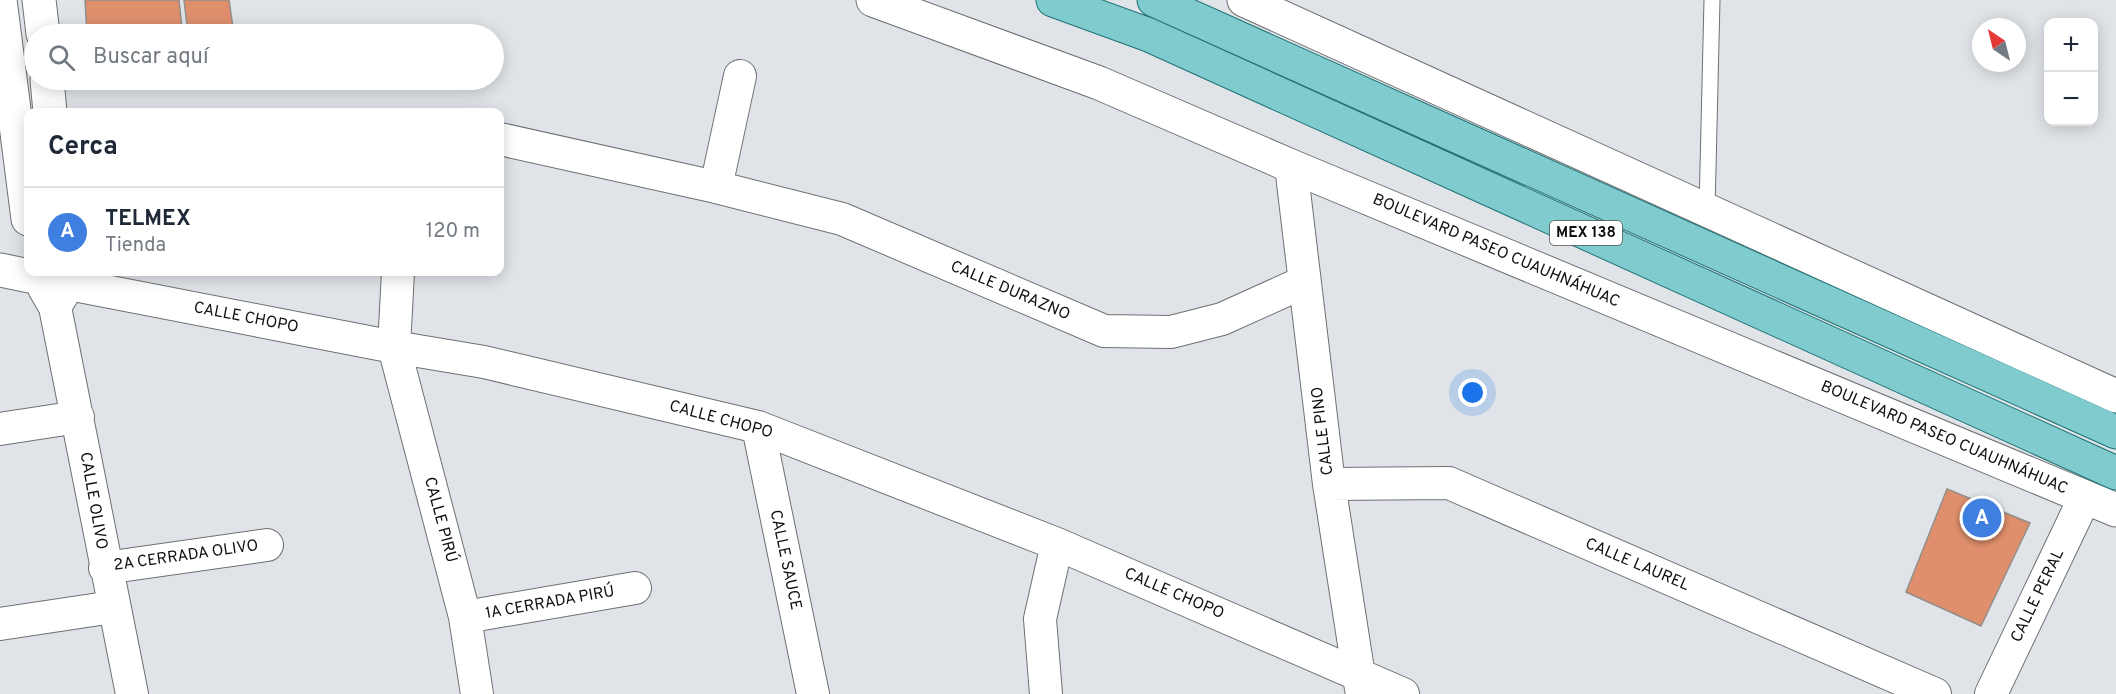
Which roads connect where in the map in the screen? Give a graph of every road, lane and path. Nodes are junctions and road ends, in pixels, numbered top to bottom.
1 (0, 0) edge
2 (39, 0) edge
3 (873, 0) edge
4 (1053, 0) edge
5 (1154, 0) edge
6 (1244, 0) edge
7 (1712, 0) edge
8 (42, 24) edge
9 (740, 76) dead end
10 (48, 90) edge
11 (50, 108) edge
12 (504, 140) edge
13 (1292, 166) junction
14 (716, 187) junction
15 (24, 188) edge
16 (1707, 210) junction
17 (0, 270) edge
18 (24, 275) edge
19 (26, 276) edge
20 (398, 276) edge
21 (53, 282) edge
22 (1304, 282) junction
23 (394, 347) junction
24 (2116, 396) edge
25 (78, 417) junction
26 (758, 427) junction
27 (0, 429) edge
28 (2116, 432) edge
29 (2116, 473) edge
30 (1329, 484) junction
31 (2085, 497) junction
32 (2116, 510) edge
33 (1057, 544) junction
34 (267, 545) dead end
35 (105, 568) junction
36 (635, 588) dead end
37 (113, 607) junction
38 (465, 617) junction
39 (0, 624) edge
40 (1360, 684) edge
41 (132, 694) edge
42 (477, 694) edge
43 (813, 694) edge
44 (1046, 694) edge
45 (1403, 694) edge
46 (1935, 694) edge
47 (1991, 694) edge

1 - 15 street
2 - 8 street
3 - 13 street, BOULEVARD PASEO CUAUHNÁHUAC
4 - 29 main road, MEX 138
5 - 28 main road, MEX 138
6 - 16 street
7 - 16 lane
9 - 14 street
10 - 11 street
12 - 14 street, CALLE DURAZNO
13 - 22 street, CALLE PINO
13 - 31 street, BOULEVARD PASEO CUAUHNÁHUAC
14 - 22 street, CALLE DURAZNO
16 - 24 street
17 - 18 street, CALLE CHOPO
19 - 21 street, CALLE CHOPO
20 - 23 street
21 - 23 street, CALLE CHOPO
21 - 25 street, CALLE OLIVO
22 - 30 street, CALLE PINO
23 - 26 street, CALLE CHOPO
23 - 38 street, CALLE PIRÚ
25 - 27 street
25 - 35 street, CALLE OLIVO
26 - 33 street, CALLE CHOPO
26 - 43 street, CALLE SAUCE
30 - 40 street, CALLE PINO
30 - 46 street, CALLE LAUREL
31 - 32 street, BOULEVARD PASEO CUAUHNÁHUAC
31 - 47 street, CALLE PERAL
33 - 40 street, CALLE CHOPO
33 - 44 street
34 - 35 street, 2A CERRADA OLIVO
35 - 37 street, CALLE OLIVO
36 - 38 street, 1A CERRADA PIRÚ
37 - 39 street
37 - 41 street, CALLE OLIVO
38 - 42 street, CALLE PIRÚ
40 - 45 street, CALLE CHOPO

